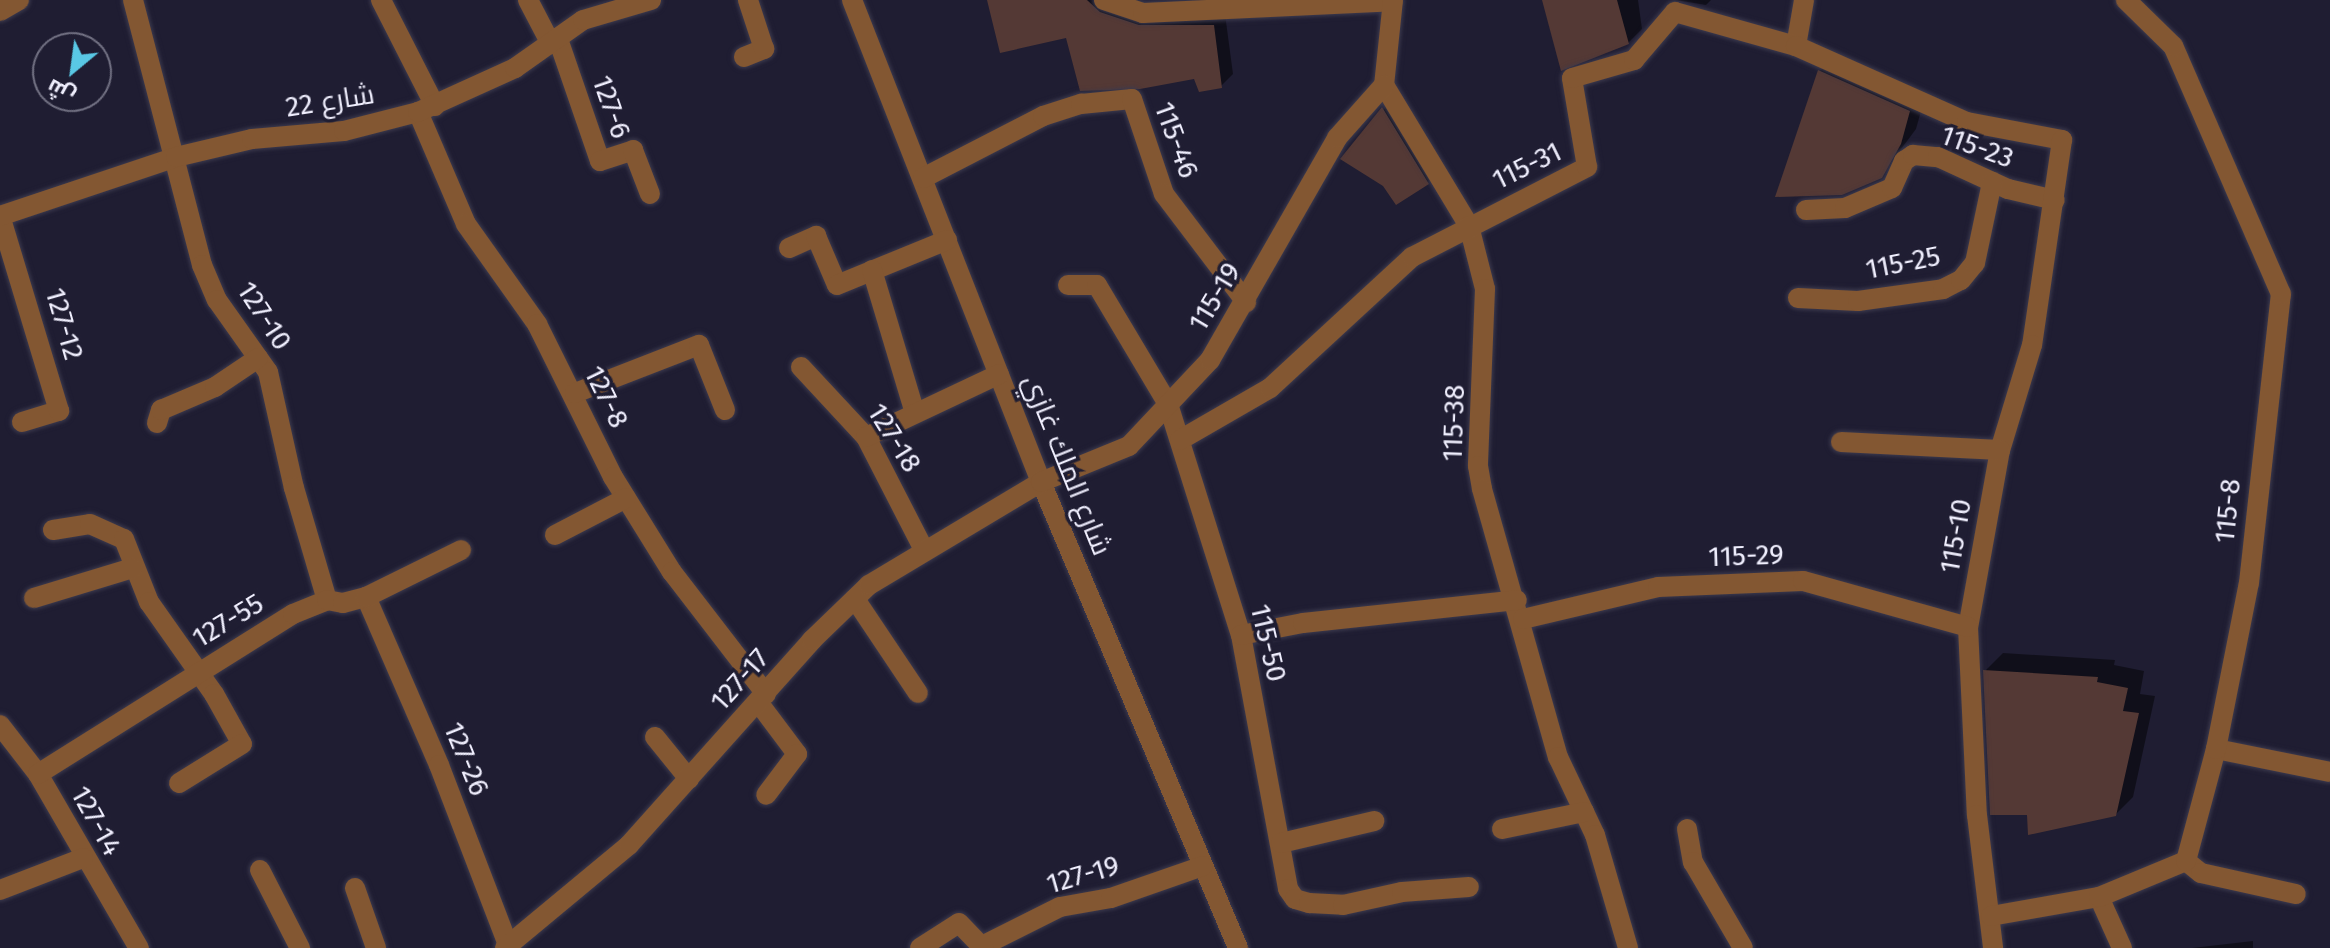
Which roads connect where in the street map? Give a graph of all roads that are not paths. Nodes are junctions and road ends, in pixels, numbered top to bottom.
1 (19, 0) edge
2 (133, 0) edge
3 (381, 0) edge
4 (528, 0) edge
5 (651, 0) edge
6 (748, 0) edge
7 (852, 0) edge
8 (1104, 0) edge
9 (1393, 0) edge
10 (1804, 0) edge
11 (2126, 0) edge
12 (0, 11) edge
13 (554, 42) junction
14 (1796, 46) junction
15 (744, 57) dead end
16 (1384, 85) junction
17 (426, 109) junction
18 (2062, 140) joint
19 (176, 157) junction
20 (923, 178) junction
21 (1992, 182) junction
22 (650, 194) dead end
23 (2055, 200) junction
24 (1806, 210) dead end
25 (0, 216) edge
26 (1469, 226) junction
27 (947, 240) junction
28 (789, 248) dead end
29 (872, 270) junction
30 (1068, 285) dead end
31 (1798, 298) dead end
32 (1246, 302) junction
33 (258, 358) junction
34 (801, 367) dead end
35 (999, 374) junction
36 (575, 393) junction
37 (1168, 404) junction
38 (725, 410) dead end
39 (915, 413) junction
40 (22, 422) dead end
41 (157, 423) dead end
42 (866, 437) junction
43 (1180, 440) junction
44 (1841, 442) dead end
45 (2000, 450) junction
46 (1041, 482) junction
47 (626, 498) junction
48 (53, 530) dead end
49 (555, 535) dead end
50 (461, 550) dead end
51 (924, 550) junction
52 (133, 568) junction
53 (366, 597) junction
54 (34, 598) dead end
55 (855, 599) junction
56 (327, 600) junction
57 (1520, 609) junction
58 (1968, 627) junction
59 (1241, 635) junction
60 (197, 672) junction
61 (918, 693) dead end
62 (762, 698) junction
63 (0, 725) edge
64 (655, 737) dead end
65 (2216, 749) junction
66 (2330, 772) edge
67 (38, 774) junction
68 (689, 779) junction
69 (179, 783) dead end
70 (766, 795) dead end
71 (1584, 812) junction
72 (1374, 821) dead end
73 (1502, 829) dead end
74 (1687, 829) dead end
75 (1281, 843) junction
76 (83, 858) junction
77 (2186, 861) junction
78 (1203, 866) junction
79 (260, 870) dead end
80 (1469, 887) dead end
81 (355, 888) dead end
82 (0, 890) edge
83 (2296, 894) dead end
84 (2099, 897) junction
85 (1991, 916) junction
86 (506, 946) edge
87 (982, 947) edge
88 (139, 948) edge
89 (300, 948) edge
90 (376, 948) edge
91 (920, 948) edge
92 (1238, 948) edge
93 (1628, 948) edge
94 (1743, 948) edge
95 (1993, 948) edge
96 (2122, 948) edge

1 - 12 street
2 - 19 street, 127-10
3 - 17 street, 127-8
4 - 13 street
5 - 13 street, شارع 22
6 - 15 street
7 - 20 street, شارع الملك غازي
8 - 9 street
9 - 16 street
10 - 14 street
11 - 65 street, 115-8
13 - 17 street, شارع 22
13 - 22 street, 127-6
14 - 18 street, 115-31
14 - 26 street, 115-31
16 - 26 street, 115-38
16 - 32 street, 115-19
17 - 19 street, شارع 22
17 - 36 street, 127-8
18 - 23 street, 115-10
19 - 25 street, شارع 22
19 - 33 street, 127-10
20 - 27 street, شارع الملك غازي
20 - 32 street, 115-46
21 - 23 street, 115-23
21 - 24 street, 115-23
21 - 31 street, 115-25
23 - 45 street, 115-10
25 - 40 street, 127-12
26 - 43 street, 115-31
26 - 57 street, 115-38
27 - 29 street
27 - 35 street, شارع الملك غازي
28 - 29 street
29 - 39 street
30 - 37 street, 115-50
32 - 37 street, 115-19
33 - 41 street
33 - 56 street, 127-10
34 - 42 street, 127-18
35 - 39 street
35 - 46 street, شارع الملك غازي
36 - 38 street
36 - 47 street, 127-8
37 - 43 street, 115-50
37 - 46 street, 115-19
39 - 42 street
42 - 51 street, 127-18
43 - 59 street, 115-50
44 - 45 street
45 - 58 street, 115-10
46 - 51 street, 127-17
46 - 78 street, شارع الملك غازي
47 - 49 street
47 - 62 street, 127-8
48 - 52 street
50 - 53 street, 127-55
51 - 55 street, 127-17
52 - 54 street
52 - 60 street
53 - 56 street, 127-55
53 - 86 street, 127-26
55 - 61 street
55 - 62 street, 127-17
56 - 60 street, 127-55
57 - 58 street, 115-29
57 - 59 street
57 - 71 street, 115-38
58 - 85 street, 115-10
59 - 75 street, 115-50
60 - 67 street, 127-55
60 - 69 street
62 - 68 street, 127-17
62 - 70 street, 127-8
63 - 67 street, 127-14
64 - 68 street
65 - 66 street
65 - 77 street, 115-8
67 - 76 street, 127-14
68 - 86 street, 127-17
71 - 73 street
71 - 93 street, 115-38
72 - 75 street
74 - 94 street
75 - 80 street, 115-50
76 - 82 street
76 - 88 street, 127-14
77 - 83 street
77 - 84 street
78 - 87 street, 127-19
78 - 92 street, شارع الملك غازي
79 - 89 street
81 - 90 street
84 - 85 street
84 - 96 street
85 - 95 street, 115-10
87 - 91 street

